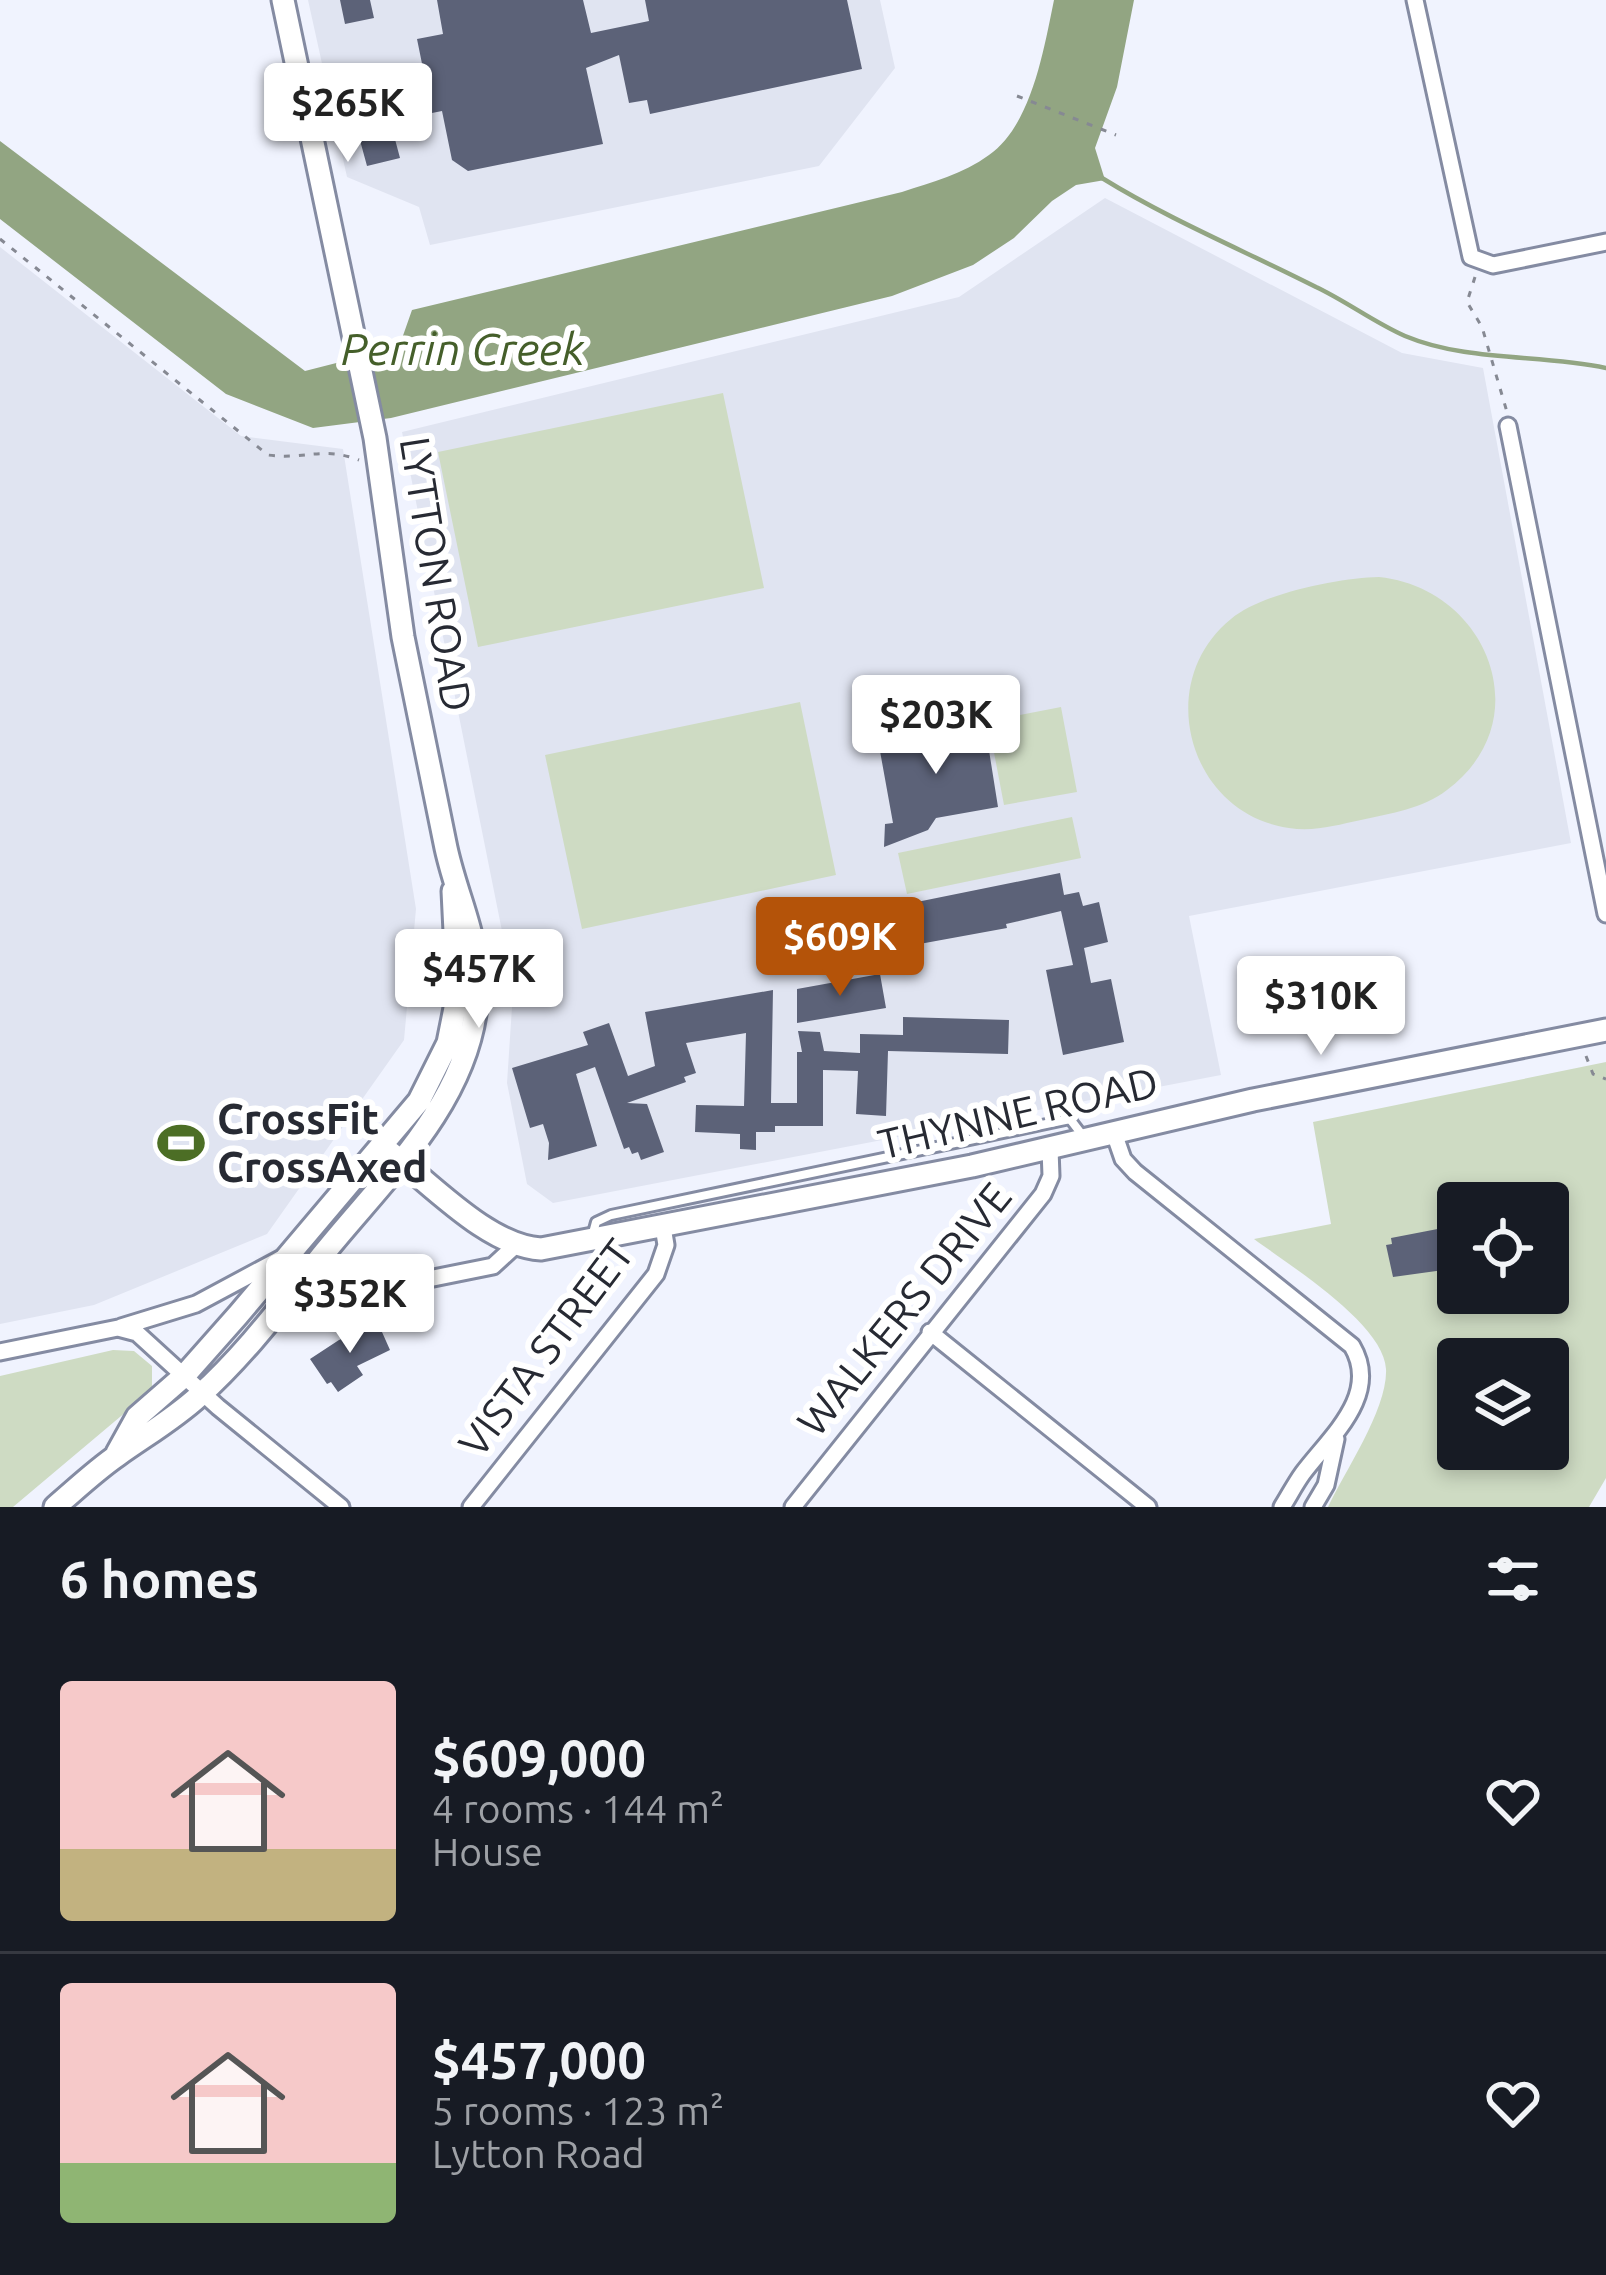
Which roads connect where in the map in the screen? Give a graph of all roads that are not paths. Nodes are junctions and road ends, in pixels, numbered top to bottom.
1 (284, 0) edge
2 (1415, 0) edge
3 (1606, 242) edge
4 (1508, 426) road end
5 (1606, 914) edge
6 (1606, 1030) edge
7 (1114, 1133) junction
8 (1086, 1140) junction
9 (1050, 1149) junction
10 (392, 1154) junction
11 (663, 1227) junction
12 (591, 1240) junction
13 (517, 1244) junction
14 (293, 1250) junction
15 (364, 1292) dead end
16 (118, 1328) junction
17 (930, 1332) junction
18 (0, 1352) edge
19 (184, 1376) junction
20 (203, 1393) junction
21 (1337, 1436) junction
22 (114, 1457) junction
23 (55, 1507) edge
24 (341, 1507) edge
25 (471, 1507) edge
26 (793, 1507) edge
27 (1148, 1507) edge
28 (1282, 1507) edge
29 (1313, 1507) edge

1 - 10 main road, LYTTON ROAD
2 - 3 street
4 - 5 street
6 - 7 main road, THYNNE ROAD
7 - 8 main road, THYNNE ROAD
7 - 21 street
8 - 9 main road, THYNNE ROAD
8 - 12 lane
9 - 11 main road, THYNNE ROAD
9 - 17 street, WALKERS DRIVE
10 - 13 main road
10 - 14 main road, LYTTON ROAD
10 - 20 main road, LYTTON ROAD
11 - 12 main road, THYNNE ROAD
11 - 25 street, VISTA STREET
12 - 13 main road, THYNNE ROAD
13 - 15 street, THYNNE ROAD
14 - 16 street
14 - 19 main road, LYTTON ROAD
16 - 18 street
16 - 19 street
17 - 26 street, WALKERS DRIVE
17 - 27 street
19 - 20 street
19 - 22 main road, LYTTON ROAD
20 - 22 main road, LYTTON ROAD
20 - 24 street
21 - 28 street
21 - 29 street
22 - 23 main road, LYTTON ROAD

